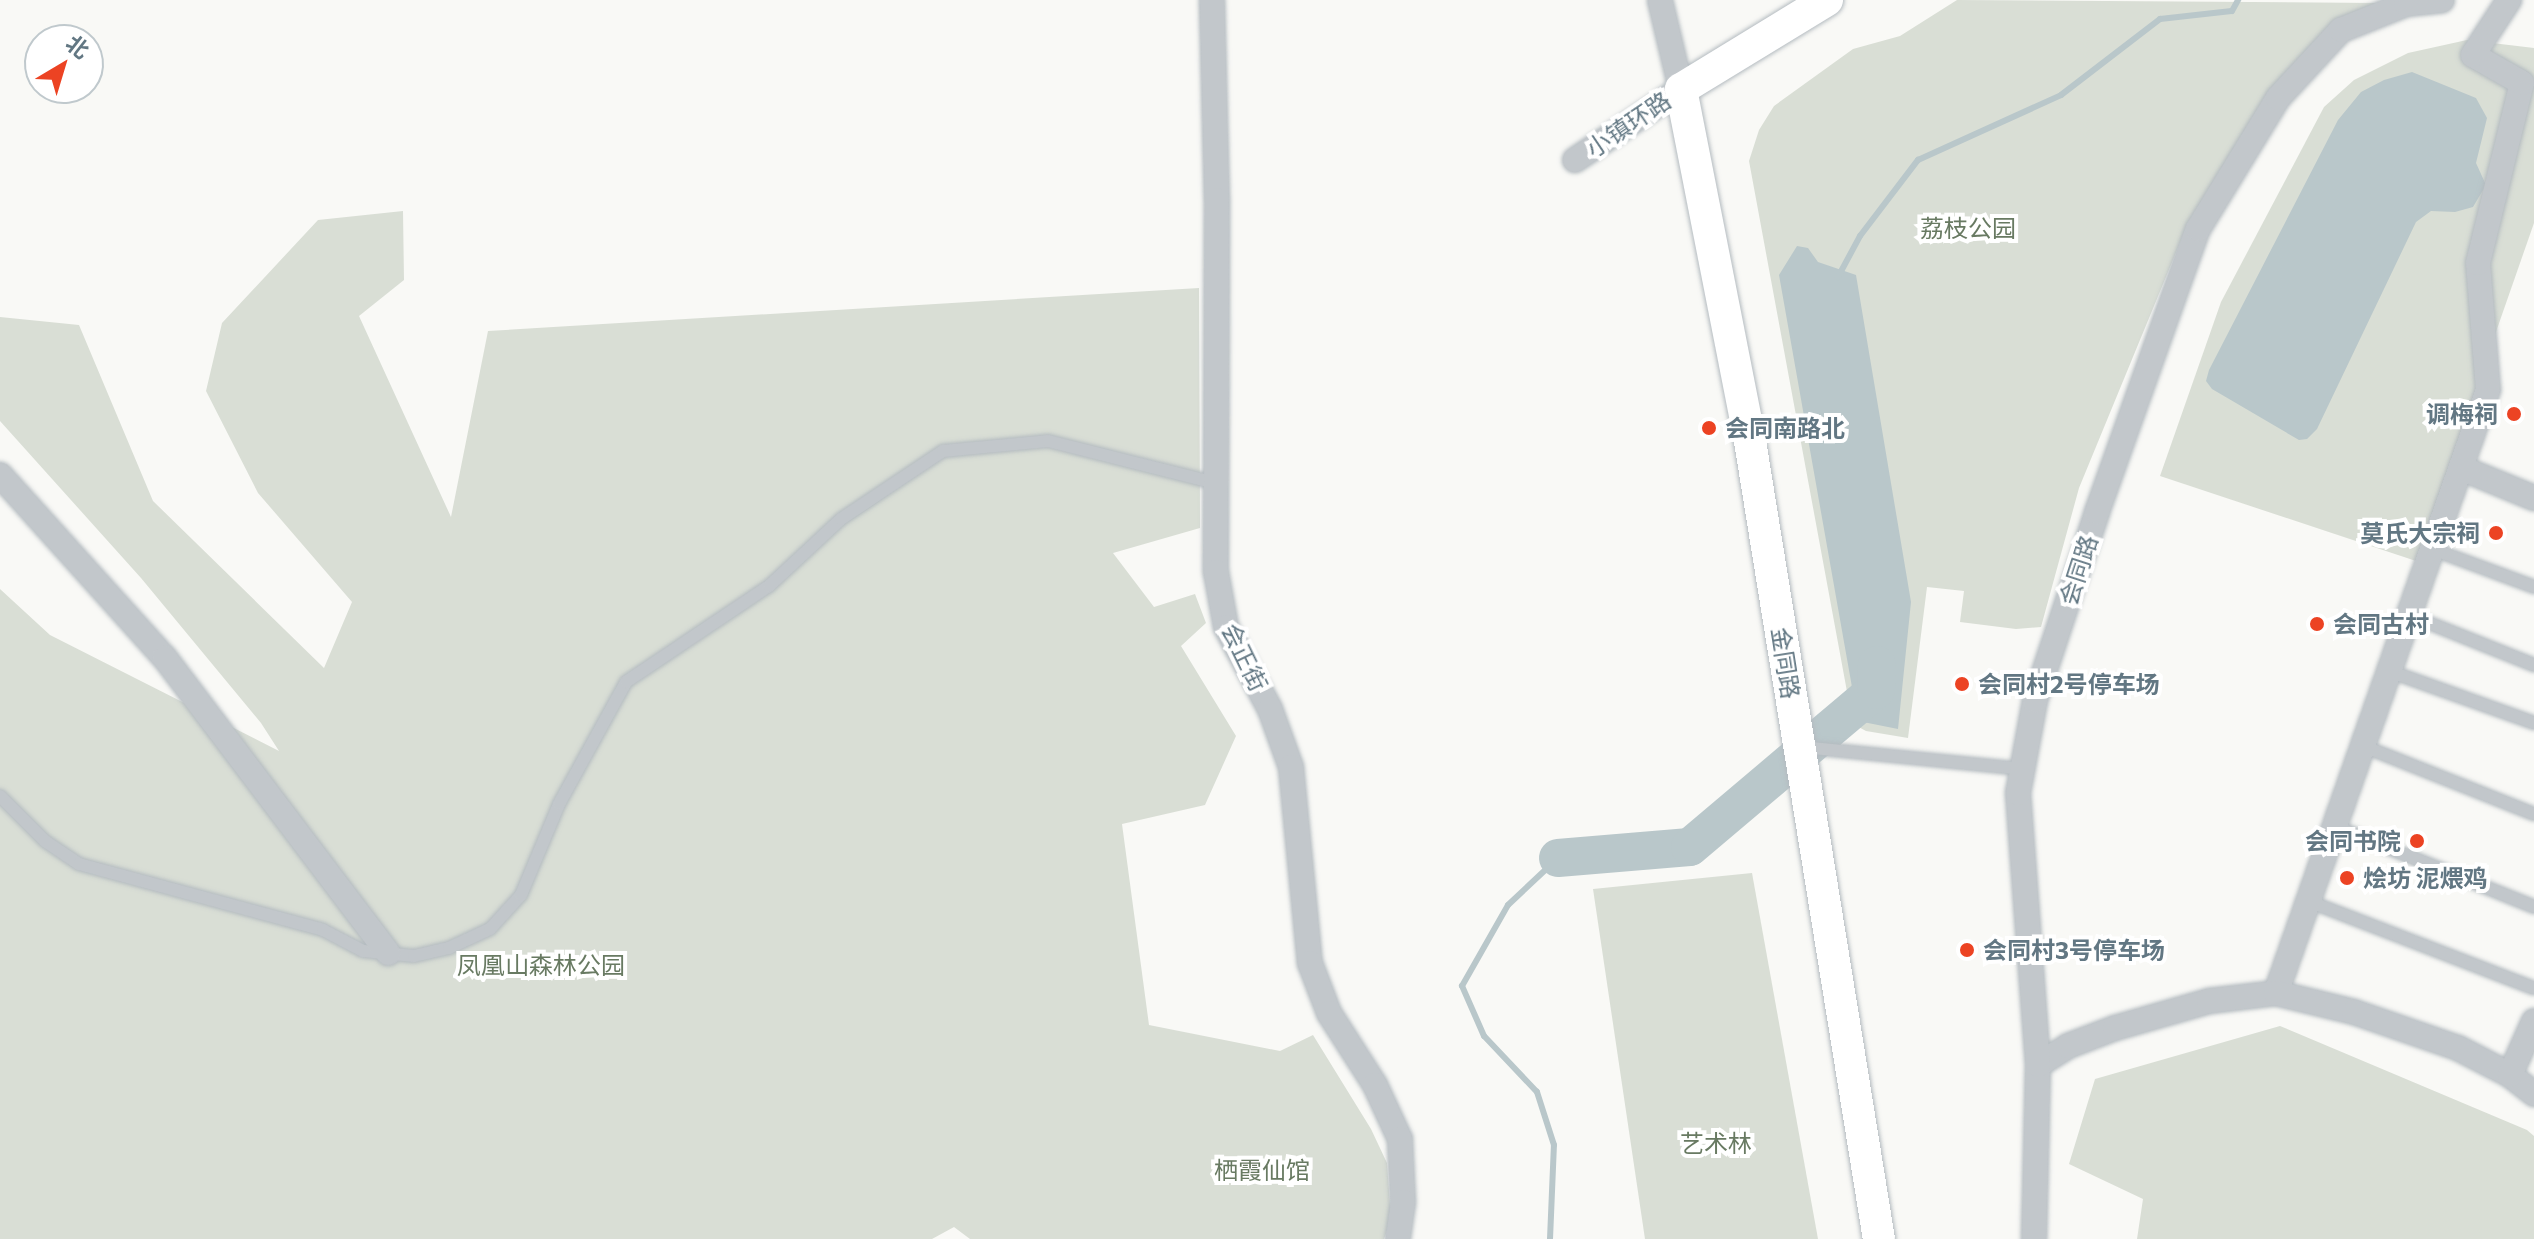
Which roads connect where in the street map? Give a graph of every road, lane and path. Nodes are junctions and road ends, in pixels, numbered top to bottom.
1 (1212, 0) edge
2 (1660, 0) edge
3 (1827, 0) edge
4 (2442, 0) edge
5 (2509, 0) edge
6 (2399, 2) edge
7 (1681, 89) junction
8 (1575, 160) dead end
9 (2461, 468) junction
10 (0, 475) edge
11 (1215, 483) junction
12 (2534, 498) edge
13 (2432, 549) junction
14 (2534, 587) edge
15 (2409, 615) junction
16 (2534, 665) edge
17 (2389, 671) junction
18 (2534, 723) edge
19 (2363, 746) junction
20 (1799, 747) junction
21 (2013, 768) dead end
22 (0, 796) edge
23 (2534, 814) edge
24 (2334, 826) junction
25 (2308, 901) junction
26 (2534, 907) edge
27 (388, 953) junction
28 (2534, 988) edge
29 (2276, 993) junction
30 (2534, 1021) edge
31 (2038, 1065) junction
32 (2510, 1075) junction
33 (2534, 1094) edge
34 (1398, 1239) edge
35 (1879, 1239) edge
36 (2034, 1239) edge

1 - 11 street, 会正街
2 - 7 street
3 - 7 street
4 - 6 street, 会同路
5 - 9 street
6 - 31 street, 会同路
7 - 8 street, 小镇环路
7 - 20 street, 金同路
9 - 12 street
9 - 13 street
10 - 27 street
11 - 27 lane
11 - 34 street, 会正街
13 - 14 lane
13 - 15 street
15 - 16 lane
15 - 17 street
17 - 18 lane
17 - 19 street
19 - 23 lane
19 - 24 street
20 - 21 lane
20 - 35 street, 金同路
22 - 27 lane
24 - 25 street
24 - 26 lane
25 - 28 lane
25 - 29 street
29 - 31 street
29 - 32 street
30 - 32 street
31 - 36 street, 会同路
32 - 33 street

